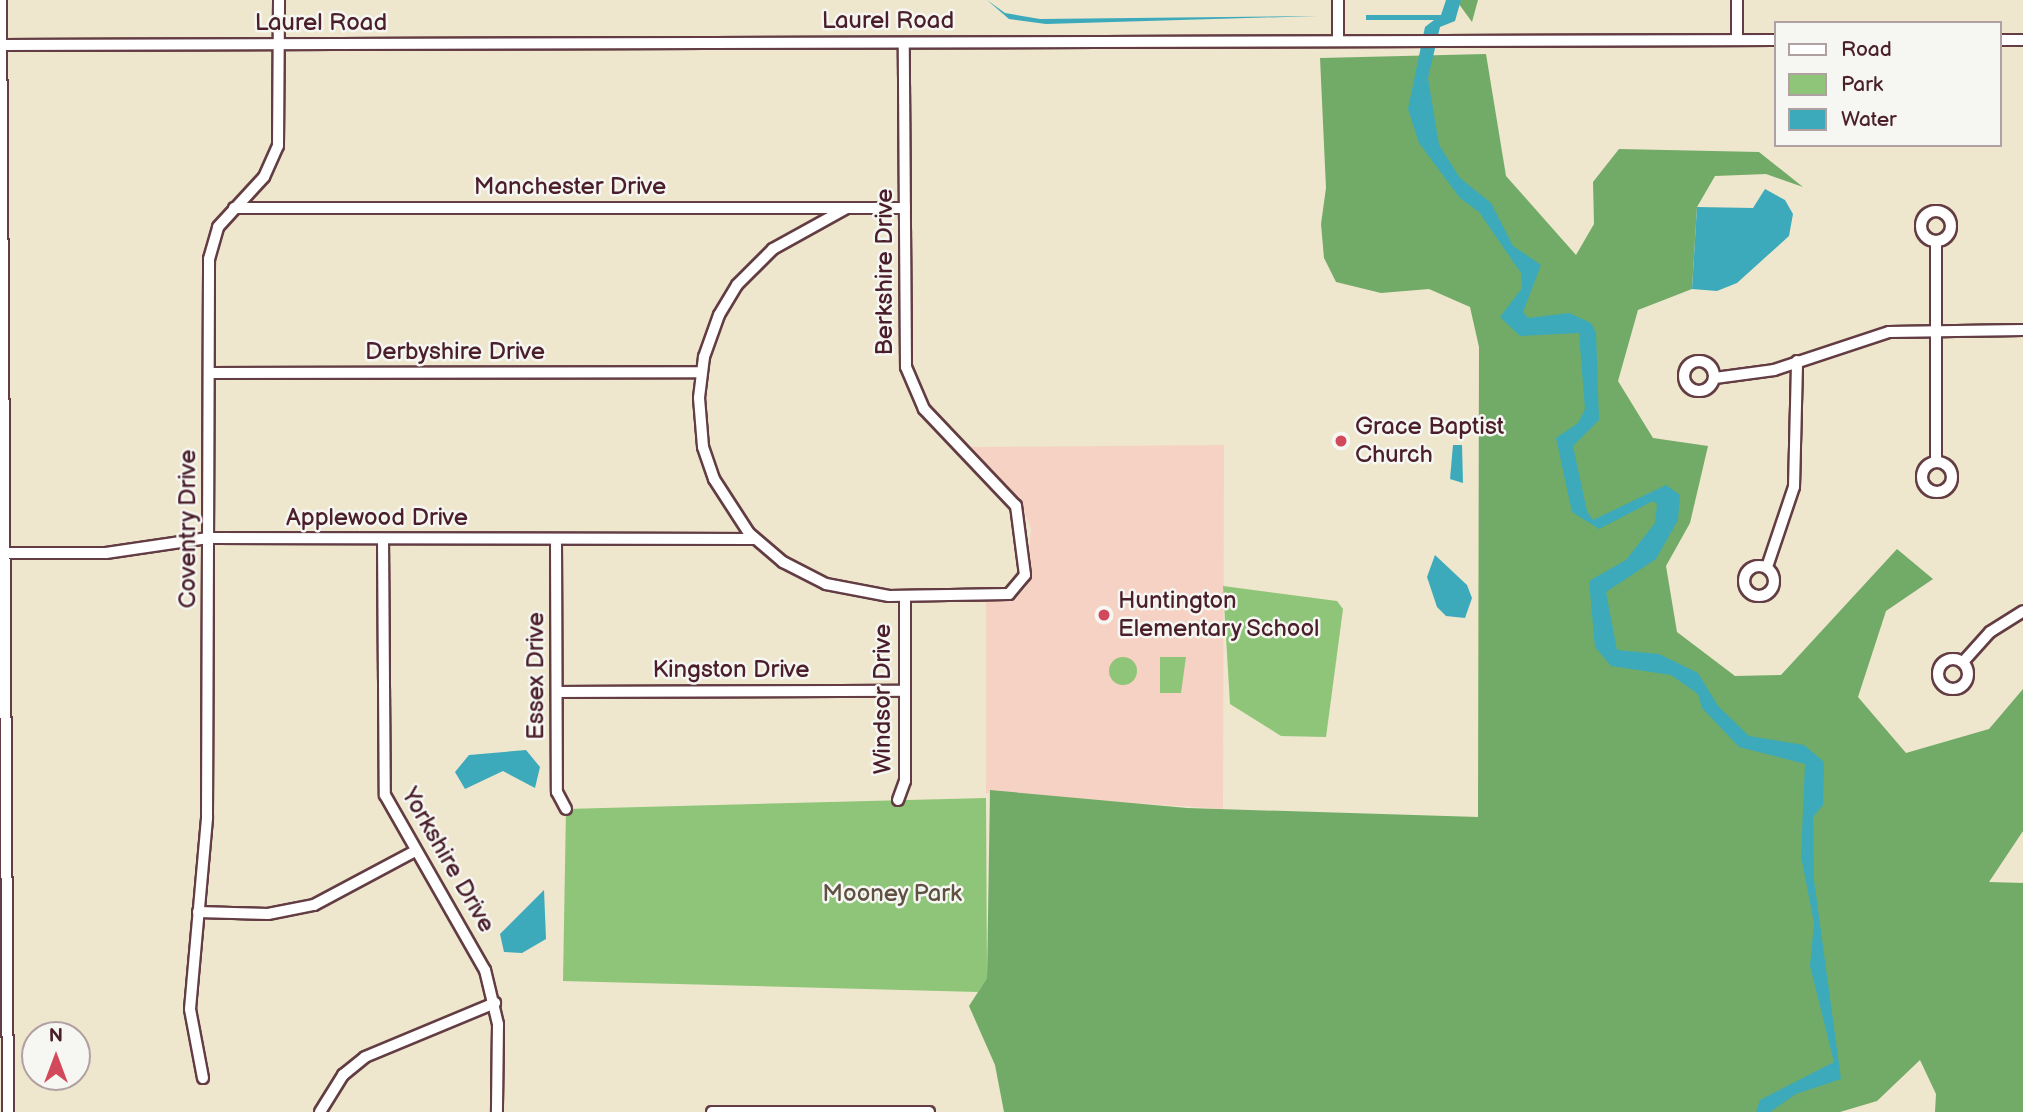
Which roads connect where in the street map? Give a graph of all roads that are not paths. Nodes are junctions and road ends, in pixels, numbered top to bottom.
1 (1, 0) edge
2 (279, 0) edge
3 (1338, 0) edge
4 (1737, 0) edge
5 (1737, 40) junction
6 (1774, 40) edge
7 (2002, 40) edge
8 (2023, 40) edge
9 (1338, 41) junction
10 (904, 43) junction
11 (279, 44) junction
12 (1, 45) edge
13 (234, 208) junction
14 (847, 208) junction
15 (905, 208) junction
16 (1936, 241) dead end
17 (1936, 330) junction
18 (2023, 330) edge
19 (1797, 361) junction
20 (701, 372) junction
21 (209, 373) junction
22 (1714, 378) dead end
23 (1936, 462) dead end
24 (208, 538) junction
25 (755, 539) junction
26 (383, 540) junction
27 (556, 540) junction
28 (3, 553) edge
29 (1767, 567) dead end
30 (905, 596) junction
31 (2023, 611) edge
32 (1963, 662) dead end
33 (557, 691) junction
34 (905, 691) junction
35 (898, 800) dead end
36 (566, 809) dead end
37 (415, 850) junction
38 (198, 912) junction
39 (495, 1003) junction
40 (203, 1078) dead end
41 (8, 1112) edge
42 (320, 1112) edge
43 (497, 1112) edge
44 (712, 1112) edge
45 (929, 1112) edge

1 - 12 street
2 - 11 street, Coventry Drive
3 - 9 street
4 - 5 street
5 - 6 street, Laurel Road
5 - 9 street, Laurel Road
7 - 8 street
9 - 10 street, Laurel Road
10 - 11 street, Laurel Road
10 - 15 street, Berkshire Drive
11 - 12 street, Laurel Road
11 - 13 street, Coventry Drive
12 - 28 street
13 - 14 street, Manchester Drive
13 - 21 street, Coventry Drive
14 - 15 street, Manchester Drive
14 - 20 street
15 - 30 street, Berkshire Drive
16 - 17 street
17 - 18 street
17 - 19 street
17 - 23 street
19 - 22 street
19 - 29 street
20 - 21 street, Derbyshire Drive
20 - 25 street
21 - 24 street, Coventry Drive
24 - 26 street, Applewood Drive
24 - 28 street, Applewood Drive
24 - 38 street, Coventry Drive
25 - 27 street, Applewood Drive
25 - 30 street
26 - 27 street, Applewood Drive
26 - 37 street, Yorkshire Drive
27 - 33 street, Essex Drive
28 - 41 street
30 - 34 street, Windsor Drive
31 - 32 street
33 - 34 street, Kingston Drive
33 - 36 street, Essex Drive
34 - 35 street, Windsor Drive
37 - 38 street
37 - 39 street, Yorkshire Drive
38 - 40 street, Coventry Drive
39 - 42 street
39 - 43 street, Yorkshire Drive
44 - 45 street

